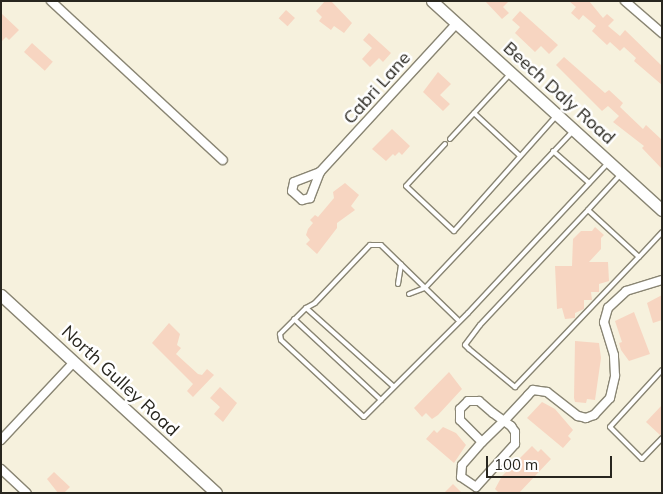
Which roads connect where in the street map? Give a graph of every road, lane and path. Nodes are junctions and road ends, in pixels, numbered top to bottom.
1 (51, 1) edge
2 (432, 1) edge
3 (625, 1) edge
4 (456, 24) junction
5 (662, 33) edge
6 (511, 73) junction
7 (474, 113) junction
8 (557, 115) junction
9 (574, 130) junction
10 (450, 138) dead end
11 (445, 144) dead end
12 (553, 151) junction
13 (519, 155) junction
14 (223, 160) dead end
15 (609, 162) junction
16 (320, 172) dead end
17 (621, 173) junction
18 (589, 183) junction
19 (588, 210) junction
20 (662, 210) edge
21 (662, 232) edge
22 (639, 257) junction
23 (401, 264) junction
24 (662, 280) edge
25 (398, 284) dead end
26 (425, 288) junction
27 (409, 294) dead end
28 (1, 295) edge
29 (306, 308) junction
30 (294, 320) junction
31 (458, 320) junction
32 (74, 362) junction
33 (662, 370) edge
34 (393, 386) junction
35 (381, 400) junction
36 (504, 421) junction
37 (662, 438) edge
38 (1, 440) edge
39 (482, 442) junction
40 (1, 469) edge
41 (27, 493) edge
42 (216, 493) edge

1 - 14 street
2 - 4 main road, Beech Daly Road
3 - 5 street
4 - 6 main road, Beech Daly Road
4 - 16 street, Cabri Lane
6 - 7 lane
6 - 8 main road, Beech Daly Road
7 - 10 lane
7 - 13 lane
8 - 9 main road, Beech Daly Road
8 - 13 lane
9 - 12 lane
9 - 15 main road, Beech Daly Road
11 - 13 lane
12 - 18 lane
12 - 26 lane
15 - 17 main road, Beech Daly Road
15 - 18 lane
17 - 19 lane
17 - 20 main road, Beech Daly Road
18 - 31 lane
19 - 22 lane
19 - 22 lane
21 - 22 lane
23 - 25 lane
23 - 26 lane
23 - 29 lane
24 - 36 street
26 - 27 lane
26 - 31 lane
28 - 32 main road, North Gulley Road
29 - 30 lane
29 - 34 lane
30 - 35 lane
30 - 35 lane
31 - 34 lane
32 - 38 street
32 - 42 main road, North Gulley Road
33 - 37 lane
34 - 35 lane
36 - 39 street
36 - 39 street
36 - 39 street
40 - 41 street

